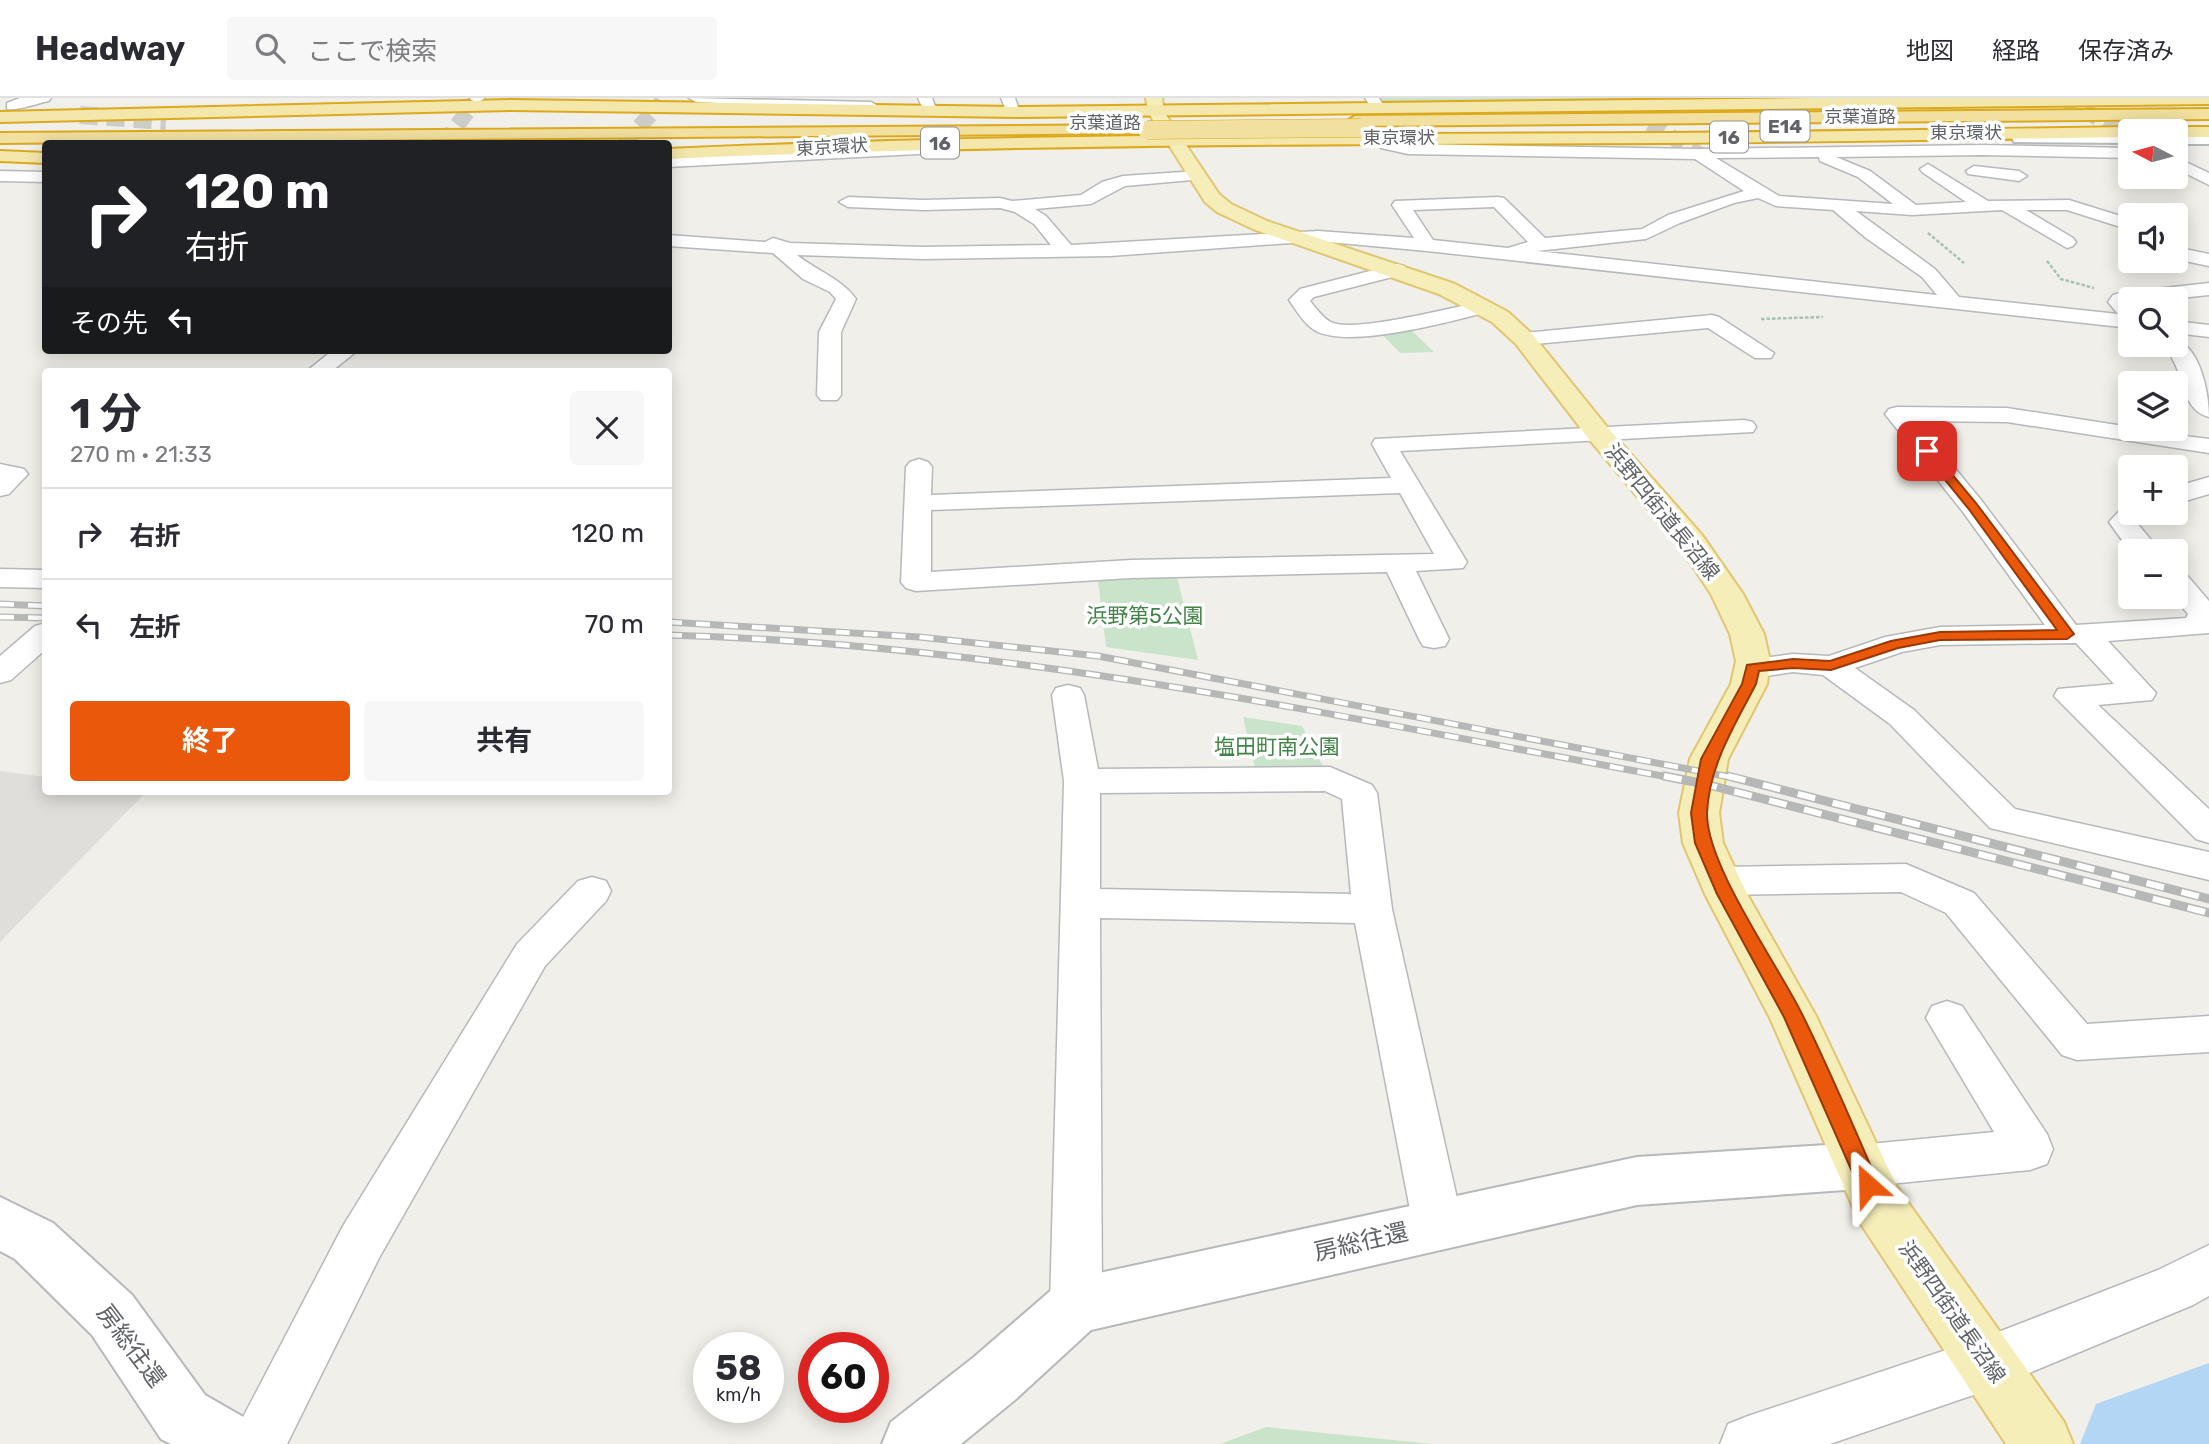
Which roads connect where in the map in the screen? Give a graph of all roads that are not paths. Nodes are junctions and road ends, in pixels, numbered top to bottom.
1 (696, 98) edge
2 (2209, 99) edge
3 (741, 100) edge
4 (927, 102) edge
5 (40, 105) tunnel mouth
6 (1010, 106) edge
7 (2, 112) edge
8 (2209, 114) edge
9 (476, 118) junction
10 (1155, 120) edge
11 (166, 121) tunnel mouth
12 (2209, 123) edge
13 (1358, 125) junction
14 (0, 131) edge
15 (1068, 131) junction
16 (1104, 132) junction
17 (2118, 132) edge
18 (2188, 132) edge
19 (2209, 132) edge
20 (0, 138) edge
21 (1378, 138) junction
22 (1672, 138) junction
23 (2118, 138) edge
24 (2188, 139) edge
25 (2209, 139) edge
26 (672, 142) edge
27 (1940, 151) junction
28 (1814, 152) junction
29 (2118, 153) edge
30 (2209, 153) edge
31 (1699, 154) junction
32 (2188, 154) edge
33 (0, 156) edge
34 (672, 157) edge
35 (42, 158) edge
36 (672, 158) edge
37 (1928, 169) dead end
38 (2188, 169) edge
39 (0, 174) edge
40 (42, 175) edge
41 (1197, 176) junction
42 (2019, 176) dead end
43 (2209, 180) edge
44 (1759, 193) junction
45 (848, 202) dead end
46 (2005, 205) junction
47 (1011, 206) junction
48 (1839, 206) junction
49 (1984, 206) junction
50 (1912, 210) junction
51 (2118, 221) edge
52 (672, 223) edge
53 (1296, 237) junction
54 (2188, 237) edge
55 (672, 240) edge
56 (2209, 241) edge
57 (2067, 242) dead end
58 (1541, 244) junction
59 (1427, 245) junction
60 (781, 248) junction
61 (1065, 250) junction
62 (1506, 255) junction
63 (2188, 256) edge
64 (2209, 260) edge
65 (1398, 270) junction
66 (2209, 289) edge
67 (2188, 293) edge
68 (1952, 303) junction
69 (1484, 307) junction
70 (2118, 321) edge
71 (2188, 329) edge
72 (2209, 331) edge
73 (1524, 339) junction
74 (1763, 353) dead end
75 (341, 354) edge
76 (2198, 367) edge
77 (322, 368) edge
78 (829, 395) dead end
79 (2209, 410) edge
80 (1744, 427) dead end
81 (1598, 433) junction
82 (2209, 446) edge
83 (919, 467) dead end
84 (0, 472) edge
85 (1408, 485) junction
86 (2209, 485) edge
87 (0, 488) edge
88 (2188, 492) edge
89 (918, 503) junction
90 (1398, 564) junction
91 (0, 578) edge
92 (42, 579) edge
93 (2188, 595) edge
94 (2076, 634) junction
95 (42, 636) edge
96 (1434, 639) dead end
97 (1831, 666) junction
98 (1752, 668) junction
99 (0, 673) edge
100 (1068, 695) dead end
101 (1082, 781) junction
102 (2209, 830) edge
103 (2209, 866) edge
104 (1721, 881) junction
105 (592, 891) dead end
106 (1083, 903) junction
107 (1372, 909) junction
108 (1947, 1018) dead end
109 (2209, 1034) edge
110 (1859, 1166) junction
111 (0, 1222) edge
112 (1438, 1225) junction
113 (2209, 1269) edge
114 (1076, 1306) junction
115 (1988, 1363) junction
116 (230, 1444) edge
117 (257, 1444) edge
118 (913, 1444) edge
119 (1748, 1444) edge
120 (2042, 1444) edge

1 - 3 street
2 - 10 highway, 東京環状 / 16
3 - 4 street
4 - 6 street
5 - 7 highway
6 - 7 highway, 東京環状 / 16
6 - 10 highway, 東京環状 / 16
7 - 9 highway
8 - 13 highway, 京葉道路 / E14
9 - 11 highway
9 - 16 highway
10 - 13 highway, 京葉道路 / E14, bridge
10 - 15 highway, 京葉道路 / E14
10 - 16 highway, 東京環状 / 16
10 - 16 highway, 京葉道路 / E14
10 - 21 highway, 東京環状 / 16
10 - 41 main road, 浜野四街道長沼線
12 - 13 highway, 京葉道路 / E14
14 - 16 highway, 京葉道路 / E14
15 - 20 highway, 京葉道路 / E14
15 - 26 highway
16 - 34 highway, 東京環状 / 16
16 - 36 street
17 - 22 highway, 東京環状 / 16
18 - 19 highway
21 - 22 highway, 東京環状 / 16
21 - 31 street
22 - 23 street
24 - 25 street
27 - 28 street
27 - 29 street
27 - 42 street
28 - 31 street
28 - 50 street
30 - 32 street
31 - 44 street
33 - 35 highway
37 - 49 street
38 - 43 street
39 - 40 highway
41 - 47 street
41 - 53 main road, 浜野四街道長沼線
44 - 48 street
44 - 58 street
45 - 47 street
46 - 49 street
46 - 51 street
46 - 57 street
47 - 61 street
48 - 50 street
48 - 68 street
49 - 50 street
52 - 60 street
53 - 59 street
53 - 61 street
53 - 65 main road, 浜野四街道長沼線
54 - 56 street
55 - 60 street
58 - 59 street
58 - 62 street
59 - 62 street
60 - 61 street
60 - 78 street
62 - 68 street
63 - 64 street
65 - 69 main road, 浜野四街道長沼線
65 - 69 street
66 - 67 street
68 - 70 street
69 - 73 main road, 浜野四街道長沼線
71 - 72 street
73 - 74 street
73 - 81 main road, 浜野四街道長沼線
75 - 77 street
76 - 79 street
80 - 81 street
81 - 85 street
81 - 98 main road, 浜野四街道長沼線
82 - 94 street
83 - 89 street
84 - 87 street
85 - 89 street
85 - 90 street
86 - 88 street
89 - 90 street
90 - 96 street
91 - 92 street
93 - 94 street
94 - 97 street
94 - 102 street
95 - 99 street
97 - 98 street
97 - 103 street
98 - 104 main road, 浜野四街道長沼線
100 - 101 street
101 - 106 street
101 - 107 street
104 - 109 street
104 - 110 main road, 浜野四街道長沼線
105 - 117 street
106 - 107 street
106 - 114 street
107 - 112 street
108 - 110 street
110 - 112 street, 房総往還
110 - 115 main road, 浜野四街道長沼線
111 - 116 street, 房総往還
112 - 114 street, 房総往還
113 - 115 street
114 - 118 street, 房総往還
115 - 119 street
115 - 120 main road, 浜野四街道長沼線

